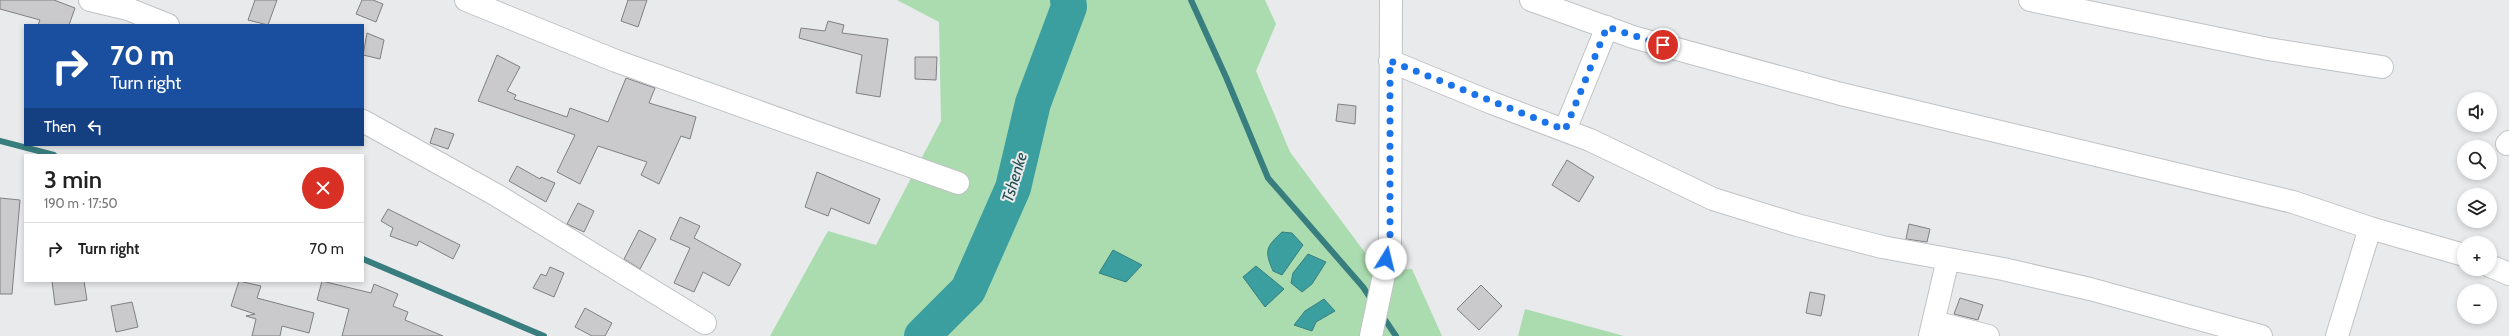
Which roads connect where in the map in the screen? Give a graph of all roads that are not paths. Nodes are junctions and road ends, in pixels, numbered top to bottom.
1 (90, 0) edge
2 (466, 0) edge
3 (1391, 0) edge
4 (1531, 0) edge
5 (2030, 0) edge
6 (166, 24) edge
7 (1607, 27) junction
8 (1390, 61) junction
9 (2382, 67) dead end
10 (364, 123) edge
11 (1565, 130) junction
12 (958, 182) dead end
13 (2370, 228) junction
14 (2457, 253) edge
15 (1948, 260) junction
16 (2497, 269) edge
17 (2509, 274) edge
18 (706, 323) dead end
19 (1932, 329) edge
20 (1371, 336) edge
21 (1988, 336) edge
22 (2261, 336) edge
23 (2337, 336) edge

1 - 6 street
2 - 12 street
3 - 8 street
4 - 7 street
5 - 9 street
7 - 11 street
7 - 13 street
8 - 11 street
8 - 20 street
10 - 18 street
11 - 15 street
13 - 14 street
13 - 23 street
15 - 19 street
15 - 22 street
16 - 17 street
19 - 21 street

